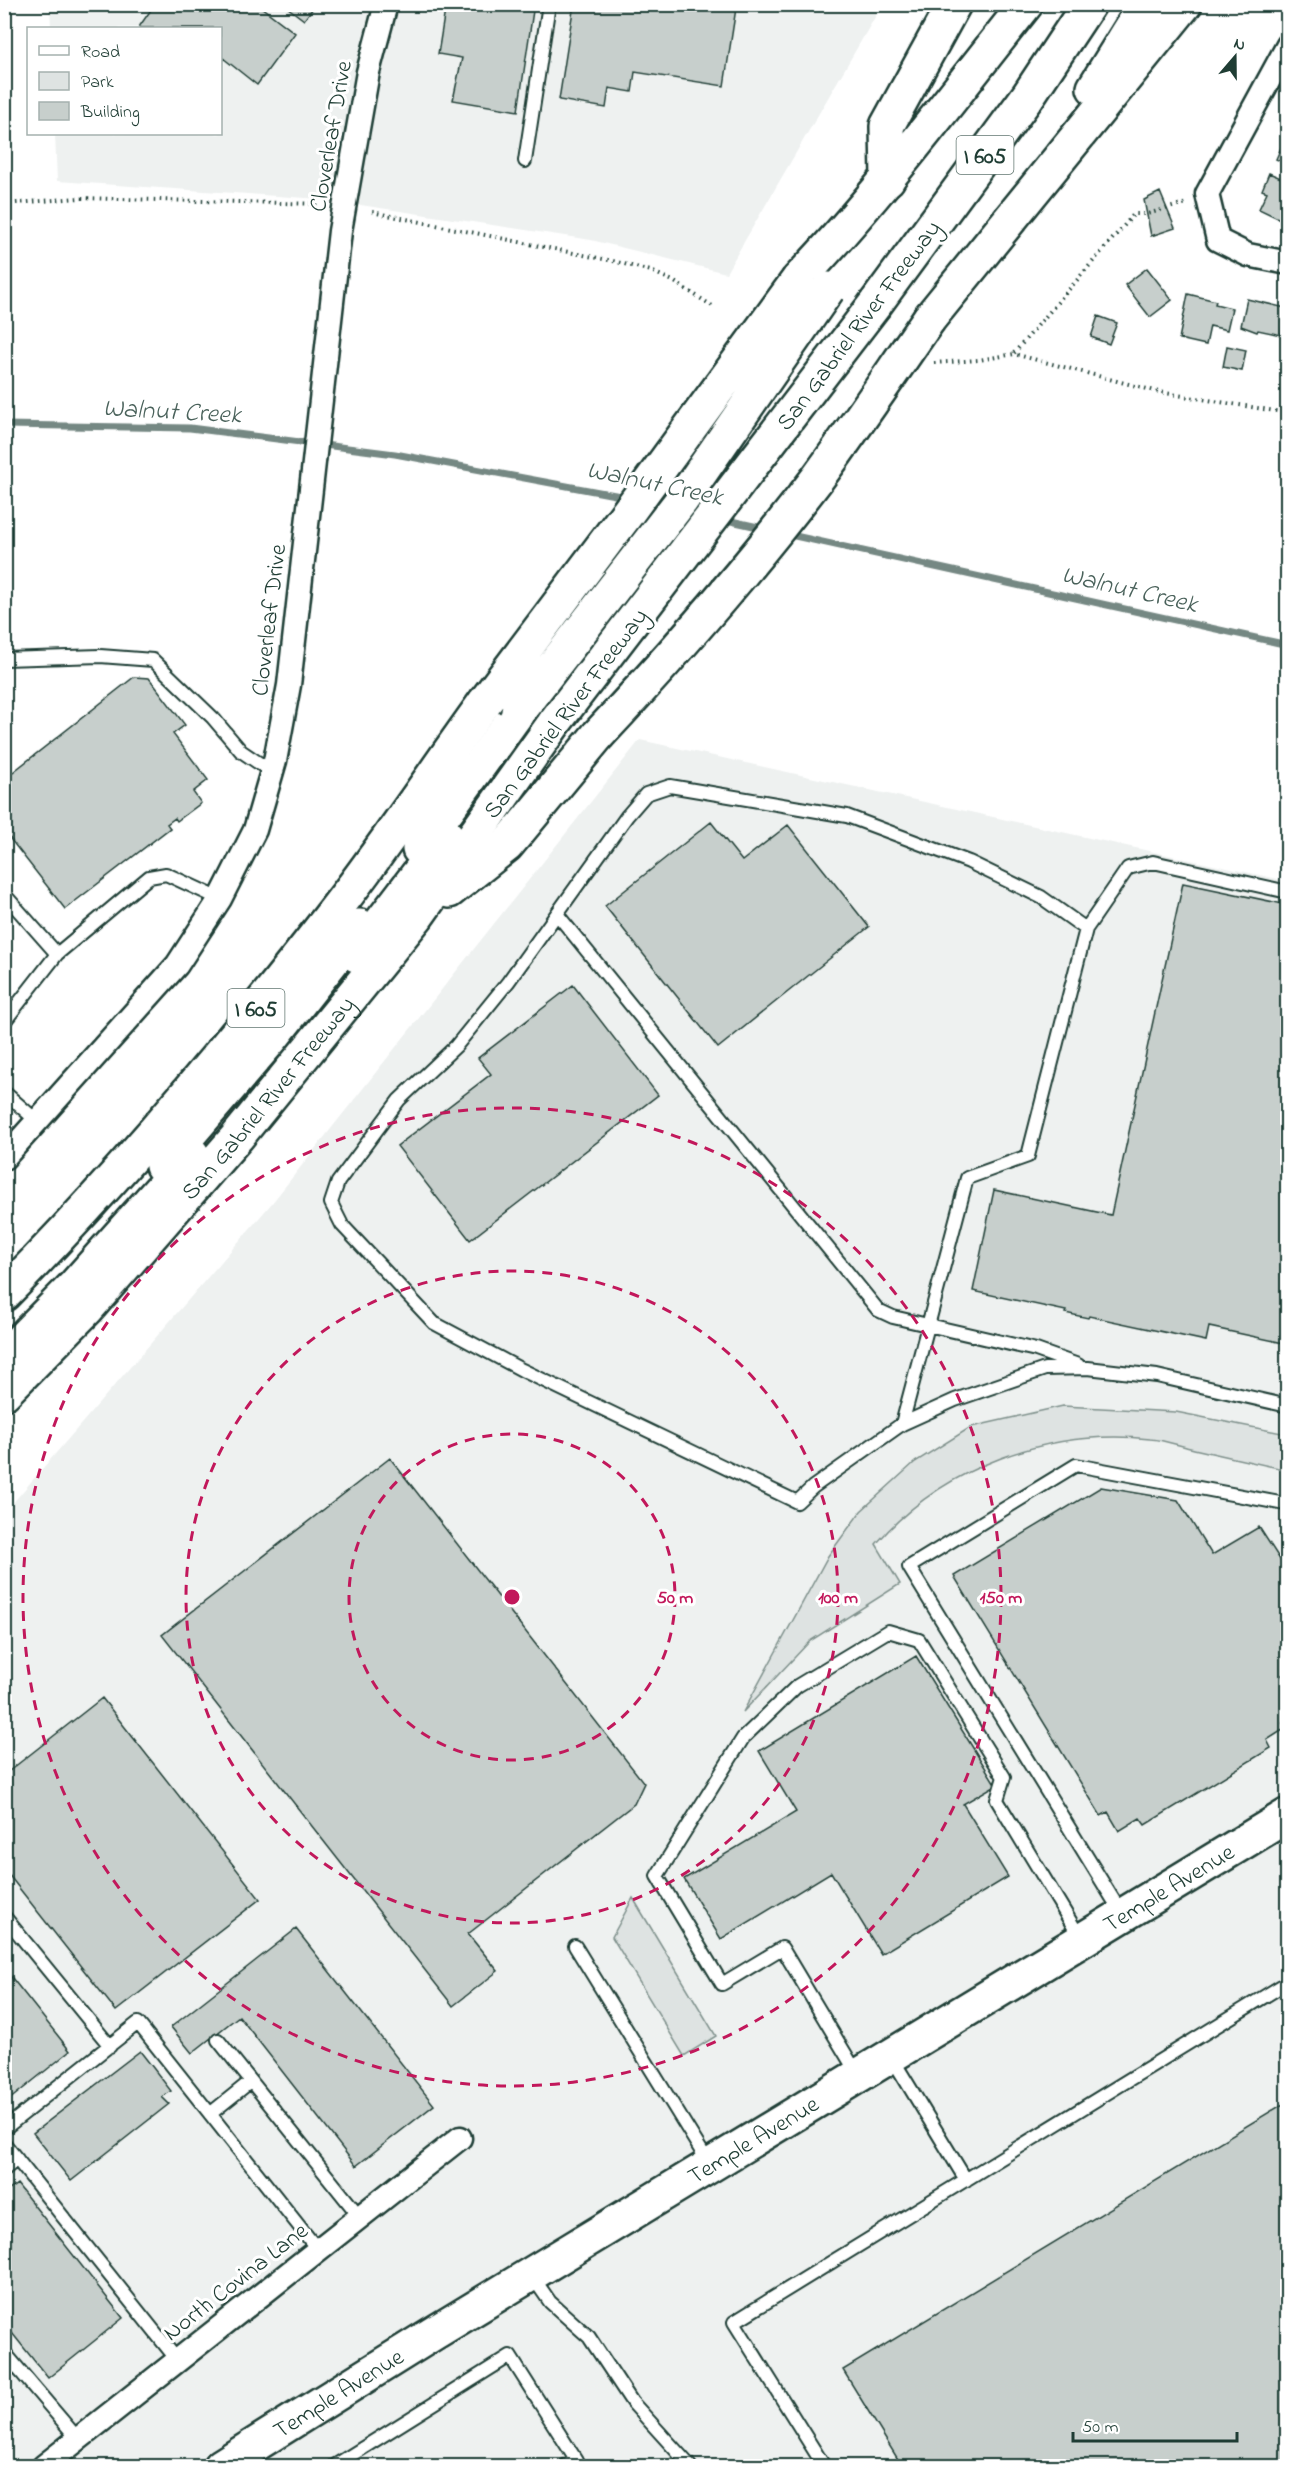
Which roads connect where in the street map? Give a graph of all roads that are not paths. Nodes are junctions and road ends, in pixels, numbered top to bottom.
1 (386, 4) edge
2 (549, 4) edge
3 (954, 4) edge
4 (1026, 4) edge
5 (1089, 4) edge
6 (1146, 4) edge
7 (1185, 4) edge
8 (1287, 45) edge
9 (525, 161) dead end
10 (888, 179) junction
11 (1016, 214) junction
12 (1287, 263) edge
13 (813, 284) junction
14 (4, 659) edge
15 (553, 727) junction
16 (272, 772) junction
17 (1287, 892) edge
18 (4, 894) edge
19 (220, 899) junction
20 (557, 914) junction
21 (417, 916) junction
22 (1086, 929) junction
23 (57, 954) junction
24 (4, 1022) edge
25 (4, 1092) edge
26 (37, 1121) junction
27 (4, 1158) edge
28 (4, 1294) edge
29 (927, 1324) junction
30 (4, 1339) edge
31 (4, 1357) edge
32 (1088, 1368) junction
33 (4, 1393) edge
34 (1287, 1406) edge
35 (902, 1424) junction
36 (1287, 1507) edge
37 (1287, 1815) edge
38 (1123, 1915) junction
39 (4, 1916) edge
40 (1082, 1941) junction
41 (575, 1946) dead end
42 (1287, 1982) edge
43 (218, 2040) dead end
44 (110, 2046) junction
45 (892, 2056) junction
46 (859, 2076) junction
47 (251, 2081) junction
48 (210, 2114) junction
49 (4, 2129) edge
50 (460, 2138) dead end
51 (4, 2143) edge
52 (17, 2159) junction
53 (711, 2166) junction
54 (4, 2170) edge
55 (966, 2180) junction
56 (360, 2217) junction
57 (318, 2250) junction
58 (531, 2275) junction
59 (4, 2352) edge
60 (178, 2361) junction
61 (78, 2439) junction
62 (44, 2466) edge
63 (221, 2466) edge
64 (334, 2466) edge
65 (565, 2466) edge
66 (690, 2466) edge
67 (824, 2466) edge

1 - 16 street, Cloverleaf Drive
2 - 9 lane
3 - 10 main road
4 - 10 main road, I 605
5 - 15 main road, San Gabriel River Freeway / I 605, bridge
6 - 11 main road
7 - 11 main road
8 - 12 street
10 - 13 main road, I 605
11 - 21 main road, bridge
13 - 28 main road, I 605, bridge
13 - 30 main road, bridge
14 - 16 lane
15 - 21 main road, San Gabriel River Freeway / I 605
15 - 31 main road
16 - 19 street, Cloverleaf Drive
17 - 22 lane
18 - 23 lane
19 - 23 lane
19 - 26 street, Cloverleaf Drive
20 - 22 lane
20 - 29 lane
20 - 35 lane
21 - 33 main road, San Gabriel River Freeway / I 605
22 - 29 lane
23 - 24 lane
25 - 26 lane
26 - 27 street, Cloverleaf Drive
29 - 32 lane
29 - 35 lane
32 - 34 lane
32 - 35 lane
36 - 38 lane
37 - 38 main road, Temple Avenue
38 - 40 main road, Temple Avenue
39 - 44 lane
40 - 45 main road, Temple Avenue
40 - 46 lane
41 - 53 lane
42 - 55 lane
43 - 47 lane
44 - 48 lane
44 - 49 lane
45 - 46 main road, Temple Avenue
45 - 55 lane
46 - 53 main road, Temple Avenue
47 - 48 lane
47 - 56 lane
48 - 57 lane
50 - 56 street, North Covina Lane
51 - 52 lane
52 - 54 lane
52 - 60 lane
53 - 58 main road, Temple Avenue
55 - 67 lane
56 - 57 street, North Covina Lane
57 - 60 street, North Covina Lane
58 - 63 main road, Temple Avenue
58 - 66 lane
59 - 61 lane
60 - 61 street, North Covina Lane
61 - 62 street, North Covina Lane
64 - 65 lane

